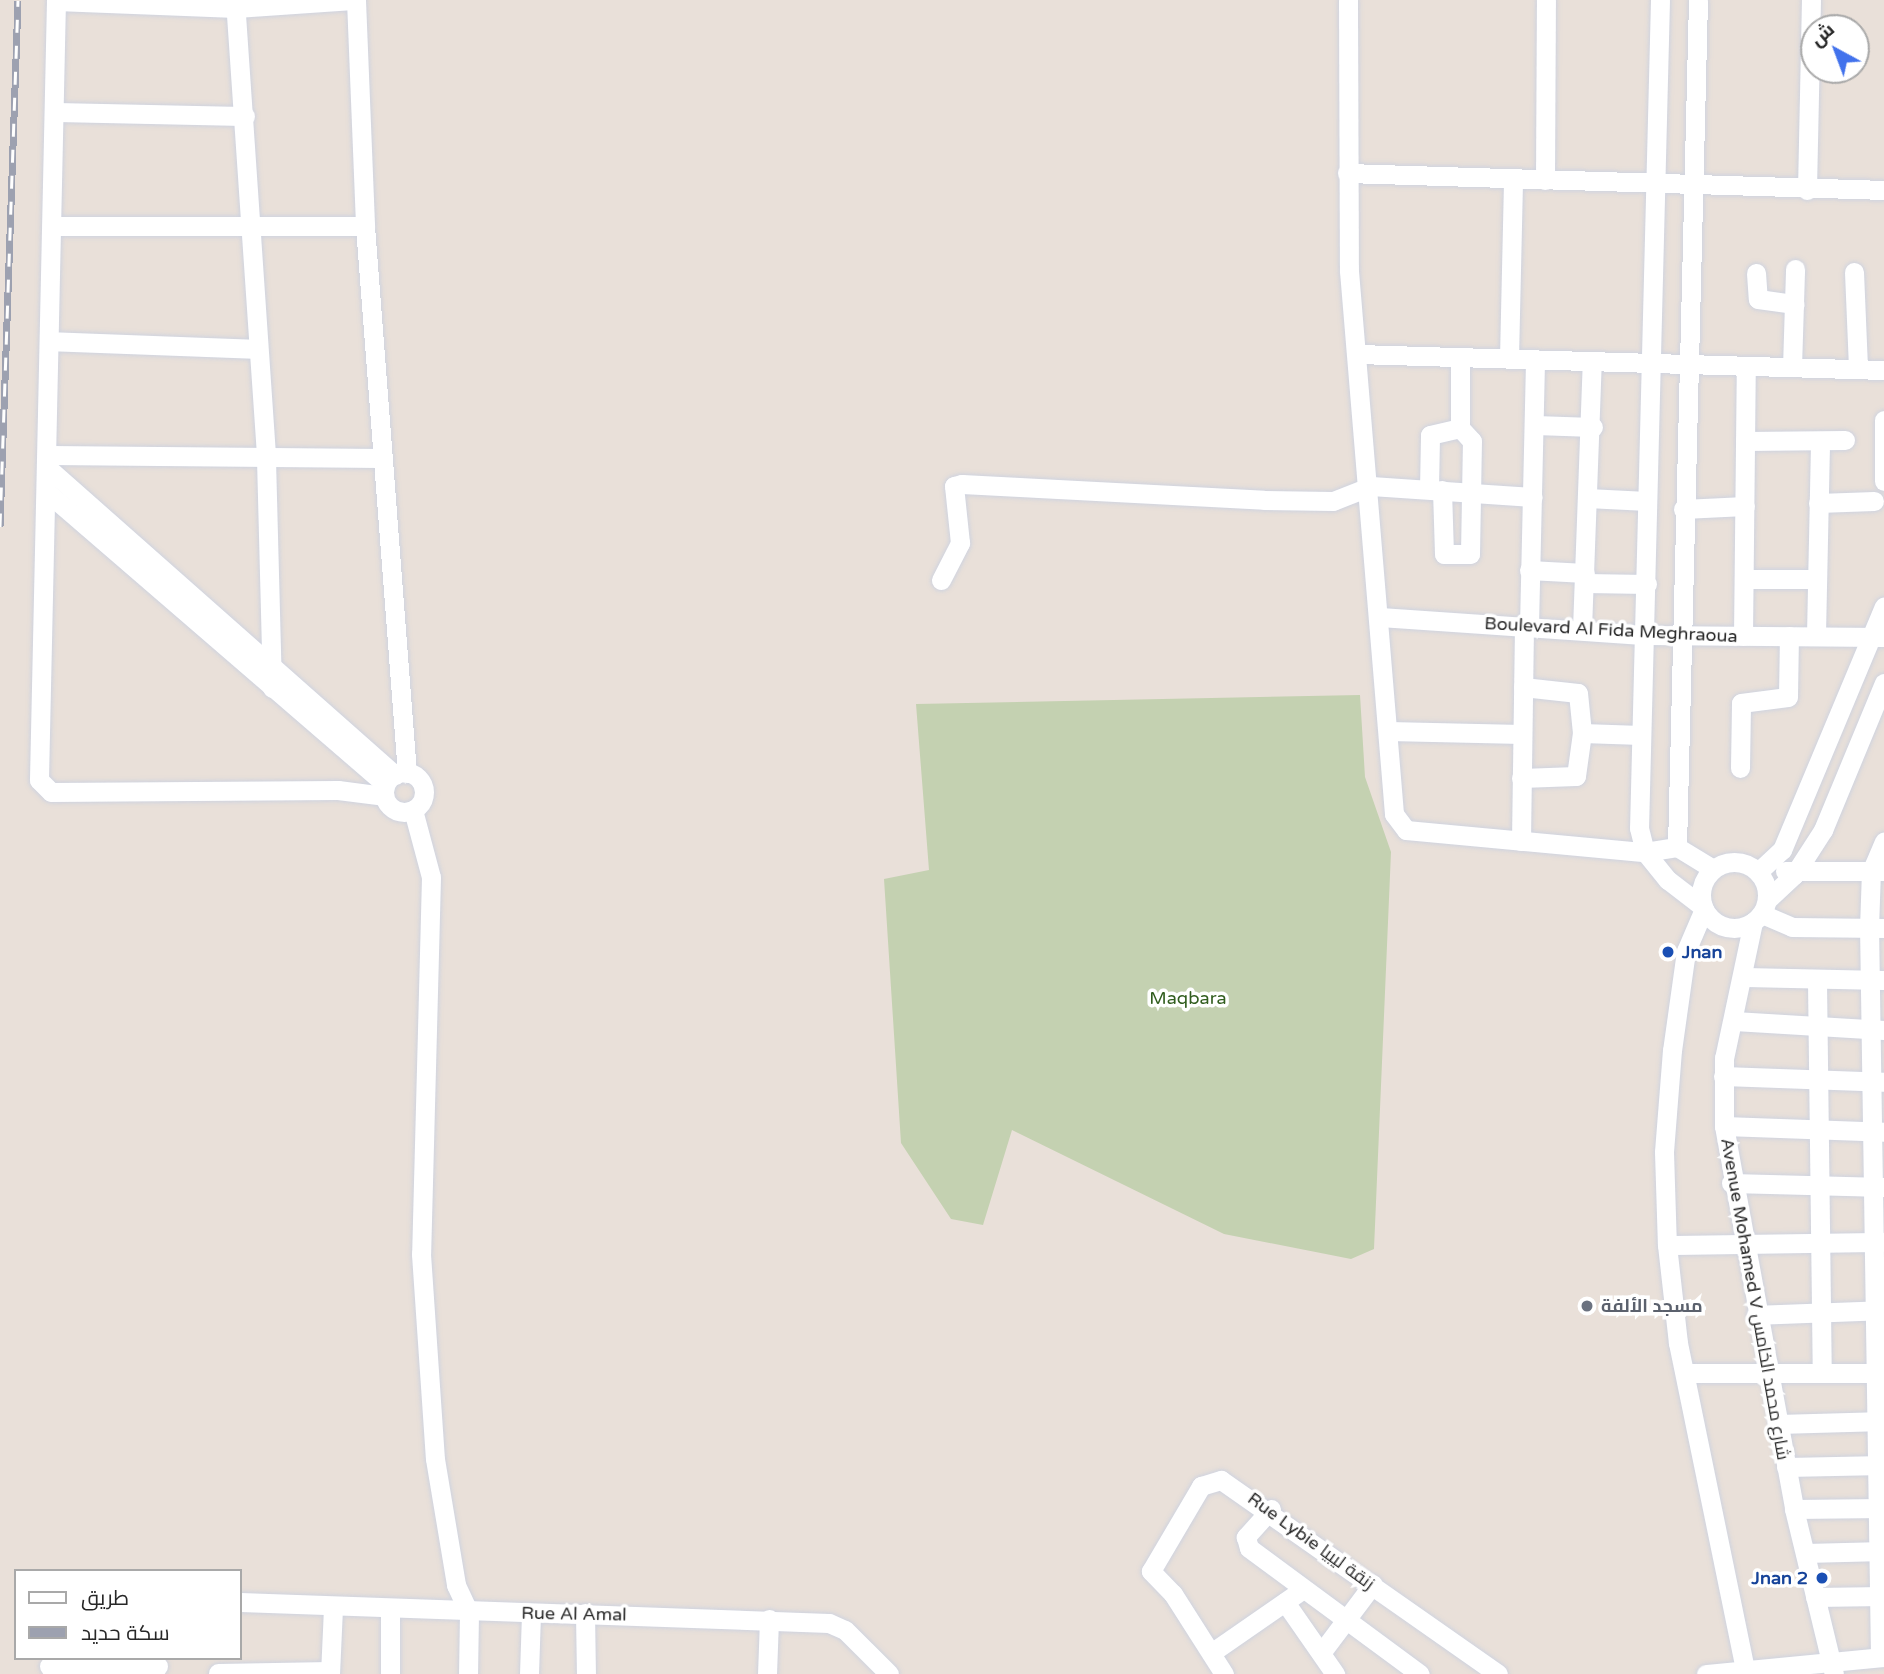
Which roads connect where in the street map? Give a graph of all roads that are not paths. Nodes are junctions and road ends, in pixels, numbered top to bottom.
1 (56, 0) edge
2 (355, 0) edge
3 (1348, 0) edge
4 (1546, 0) edge
5 (1660, 0) edge
6 (1698, 0) edge
7 (1811, 0) edge
8 (235, 4) edge
9 (54, 112) junction
10 (245, 116) junction
11 (1348, 173) junction
12 (1513, 179) junction
13 (1545, 180) junction
14 (1658, 183) junction
15 (1690, 186) junction
16 (1807, 190) junction
17 (1884, 190) edge
18 (251, 225) junction
19 (52, 226) junction
20 (365, 226) junction
21 (1795, 269) dead end
22 (1854, 272) dead end
23 (1756, 273) dead end
24 (1795, 304) junction
25 (49, 341) junction
26 (257, 349) junction
27 (1357, 354) junction
28 (1460, 358) junction
29 (1509, 358) junction
30 (1535, 359) junction
31 (1592, 361) junction
32 (1654, 363) junction
33 (1688, 364) junction
34 (1746, 366) junction
35 (1792, 367) junction
36 (1858, 369) junction
37 (1884, 370) edge
38 (1884, 420) edge
39 (1535, 425) junction
40 (1592, 427) junction
41 (1460, 428) junction
42 (1845, 440) dead end
43 (1745, 441) junction
44 (1820, 442) junction
45 (381, 457) junction
46 (266, 459) junction
47 (49, 462) junction
48 (1884, 481) edge
49 (1371, 486) junction
50 (1435, 490) junction
51 (48, 493) junction
52 (1471, 493) junction
53 (1532, 497) junction
54 (1587, 498) junction
55 (1647, 501) junction
56 (1874, 501) dead end
57 (1818, 503) junction
58 (1745, 506) junction
59 (1683, 509) junction
60 (1529, 570) junction
61 (1585, 578) junction
62 (1745, 579) junction
63 (1817, 579) junction
64 (941, 580) dead end
65 (1647, 584) junction
66 (1884, 606) edge
67 (1380, 617) junction
68 (1527, 626) junction
69 (1582, 629) junction
70 (1646, 635) junction
71 (1816, 635) junction
72 (1678, 636) junction
73 (1743, 636) junction
74 (1789, 636) junction
75 (1878, 637) edge
76 (276, 667) junction
77 (1884, 682) edge
78 (1523, 687) junction
79 (272, 688) junction
80 (1388, 731) junction
81 (1582, 733) junction
82 (1522, 734) junction
83 (1641, 736) junction
84 (1740, 768) dead end
85 (1521, 778) junction
86 (393, 782) junction
87 (413, 810) junction
88 (1521, 841) junction
89 (1884, 842) edge
90 (1677, 847) junction
91 (1645, 852) junction
92 (1765, 868) junction
93 (1713, 869) junction
94 (1877, 871) edge
95 (1794, 875) junction
96 (1704, 908) junction
97 (1761, 912) junction
98 (1876, 928) edge
99 (1743, 978) junction
100 (1877, 980) edge
101 (1817, 981) junction
102 (1734, 1021) junction
103 (1818, 1026) junction
104 (1877, 1029) edge
105 (1723, 1076) junction
106 (1818, 1079) junction
107 (1878, 1082) edge
108 (1724, 1126) junction
109 (1818, 1130) junction
110 (1878, 1132) edge
111 (1731, 1183) junction
112 (1818, 1185) junction
113 (1878, 1187) edge
114 (1745, 1240) junction
115 (1819, 1242) junction
116 (1878, 1242) edge
117 (1667, 1245) junction
118 (1878, 1310) edge
119 (1820, 1312) junction
120 (1756, 1315) junction
121 (1685, 1373) junction
122 (1822, 1373) junction
123 (1879, 1373) edge
124 (1767, 1376) junction
125 (1880, 1421) edge
126 (1778, 1424) junction
127 (1880, 1465) edge
128 (1786, 1467) junction
129 (1881, 1508) edge
130 (1271, 1509) junction
131 (1794, 1509) junction
132 (1882, 1551) edge
133 (1805, 1553) junction
134 (1373, 1584) junction
135 (1302, 1590) junction
136 (1882, 1596) edge
137 (1815, 1597) junction
138 (242, 1602) edge
139 (1285, 1602) junction
140 (333, 1607) junction
141 (390, 1609) junction
142 (585, 1612) junction
143 (468, 1613) junction
144 (531, 1613) junction
145 (769, 1619) junction
146 (1346, 1623) junction
147 (1882, 1625) edge
148 (1212, 1653) junction
149 (1321, 1653) junction
150 (1882, 1657) edge
151 (49, 1666) edge
152 (158, 1666) edge
153 (1832, 1666) edge
154 (103, 1670) edge
155 (1745, 1671) edge
156 (284, 1672) edge
157 (330, 1672) edge
158 (218, 1674) edge
159 (390, 1674) edge
160 (468, 1674) edge
161 (529, 1674) edge
162 (586, 1674) edge
163 (767, 1674) edge
164 (889, 1674) edge
165 (1224, 1674) edge
166 (1335, 1674) edge
167 (1420, 1674) edge
168 (1498, 1674) edge
169 (1706, 1674) edge

1 - 8 street
1 - 9 street
2 - 8 street
2 - 20 street
3 - 11 street
4 - 13 street
5 - 14 street
6 - 15 street
7 - 16 street
8 - 10 street
9 - 10 street
9 - 19 street
10 - 18 street
11 - 12 street
11 - 27 street
12 - 13 street
12 - 29 street
13 - 14 street
14 - 15 street
14 - 32 street
15 - 16 street
15 - 33 street
16 - 17 street
18 - 19 street
18 - 20 street
18 - 26 street
19 - 25 street
20 - 45 street
21 - 24 street
22 - 36 street
23 - 24 street
24 - 35 street
25 - 26 street
25 - 47 street
26 - 46 street
27 - 28 street
27 - 49 street
28 - 29 street
28 - 41 street
29 - 30 street
30 - 31 street
30 - 39 street
31 - 32 street
31 - 40 street
32 - 33 street
32 - 55 street
33 - 34 street
33 - 59 street
34 - 35 street
34 - 43 street
35 - 36 street
36 - 37 street
38 - 48 street
39 - 40 street
39 - 53 street
40 - 54 street
41 - 50 street
41 - 52 street
42 - 44 street
43 - 44 street
43 - 58 street
44 - 57 street
45 - 46 street
45 - 86 street
46 - 47 street
46 - 76 street
47 - 51 street
47 - 76 street
49 - 50 street
49 - 64 street
49 - 67 street
50 - 52 street
50 - 52 street
51 - 79 street
51 - 86 street
52 - 53 street
53 - 60 street
54 - 55 street
54 - 61 street
55 - 65 street
56 - 57 street
57 - 63 street
58 - 59 street
58 - 62 street
59 - 72 street
60 - 61 street
60 - 68 street
61 - 65 street
61 - 69 street
62 - 63 street
62 - 73 street
63 - 71 street
65 - 70 street
66 - 75 street
67 - 68 street, Boulevard Al Fida Meghraoua
67 - 80 street
68 - 69 street, Boulevard Al Fida Meghraoua
68 - 78 street
69 - 70 street, Boulevard Al Fida Meghraoua
70 - 72 street, Boulevard Al Fida Meghraoua
70 - 83 street
71 - 74 street, Boulevard Al Fida Meghraoua
71 - 75 street, Boulevard Al Fida Meghraoua
72 - 73 street, Boulevard Al Fida Meghraoua
72 - 90 street
73 - 74 street, Boulevard Al Fida Meghraoua
74 - 84 street
75 - 92 street
76 - 79 street
76 - 86 street
77 - 95 street
78 - 81 street
78 - 82 street
79 - 86 street
80 - 82 street
80 - 88 street
81 - 83 street
81 - 85 street
82 - 85 street
83 - 91 street
85 - 88 street
86 - 87 street
86 - 87 street
87 - 143 street
88 - 91 street
89 - 94 street
90 - 91 street
90 - 93 street
91 - 96 street
92 - 93 street
92 - 95 street
92 - 97 street
93 - 96 street
94 - 95 street
94 - 98 street
95 - 97 street
96 - 97 street
96 - 117 street
97 - 98 street
97 - 99 street, Avenue Mohamed V شارع محمد الخامس
98 - 100 street
99 - 101 street
99 - 102 street, Avenue Mohamed V شارع محمد الخامس
100 - 101 street
100 - 104 street
101 - 103 street
102 - 103 street
102 - 105 street, Avenue Mohamed V شارع محمد الخامس
103 - 104 street
103 - 106 street
104 - 107 street
105 - 106 street
105 - 108 street, Avenue Mohamed V شارع محمد الخامس
106 - 107 street
106 - 109 street
107 - 110 street
108 - 109 street
108 - 111 street, Avenue Mohamed V شارع محمد الخامس
109 - 110 street
109 - 112 street
110 - 113 street
111 - 112 street
111 - 114 street, Avenue Mohamed V شارع محمد الخامس
112 - 113 street
112 - 115 street
113 - 116 street
114 - 115 street
114 - 117 street
114 - 120 street, Avenue Mohamed V شارع محمد الخامس
115 - 116 street
115 - 119 street
116 - 118 street
117 - 121 street
118 - 119 street
118 - 123 street
119 - 120 street
119 - 122 street
120 - 124 street, Avenue Mohamed V شارع محمد الخامس
121 - 124 street
121 - 155 street
122 - 123 street
122 - 124 street
123 - 125 street
124 - 126 street, Avenue Mohamed V شارع محمد الخامس
125 - 126 street
125 - 127 street
126 - 128 street, Avenue Mohamed V شارع محمد الخامس
127 - 128 street
127 - 129 street
128 - 131 street, Avenue Mohamed V شارع محمد الخامس
129 - 131 street
129 - 132 street
130 - 134 street, Rue Lybie زنقة ليبيا
130 - 135 street
130 - 148 street, Rue Lybie زنقة ليبيا
131 - 133 street, Avenue Mohamed V شارع محمد الخامس
132 - 133 street
132 - 136 street
133 - 137 street, Avenue Mohamed V شارع محمد الخامس
134 - 146 street
134 - 168 street, Rue Lybie زنقة ليبيا
135 - 139 street
135 - 146 street
136 - 137 street
136 - 147 street
137 - 153 street, Avenue Mohamed V شارع محمد الخامس
138 - 140 street, Rue Al Amal
139 - 148 street
139 - 149 street
140 - 141 street, Rue Al Amal
140 - 157 street
141 - 143 street, Rue Al Amal
141 - 159 street
142 - 144 street, Rue Al Amal
142 - 145 street, Rue Al Amal
142 - 162 street
143 - 144 street, Rue Al Amal
143 - 160 street
144 - 161 street
145 - 163 street
145 - 164 street, Rue Al Amal
146 - 149 street
146 - 167 street
147 - 150 street
148 - 165 street
149 - 166 street
150 - 153 street
151 - 154 street
152 - 154 street
153 - 155 street
155 - 169 street
156 - 157 street
156 - 158 street

